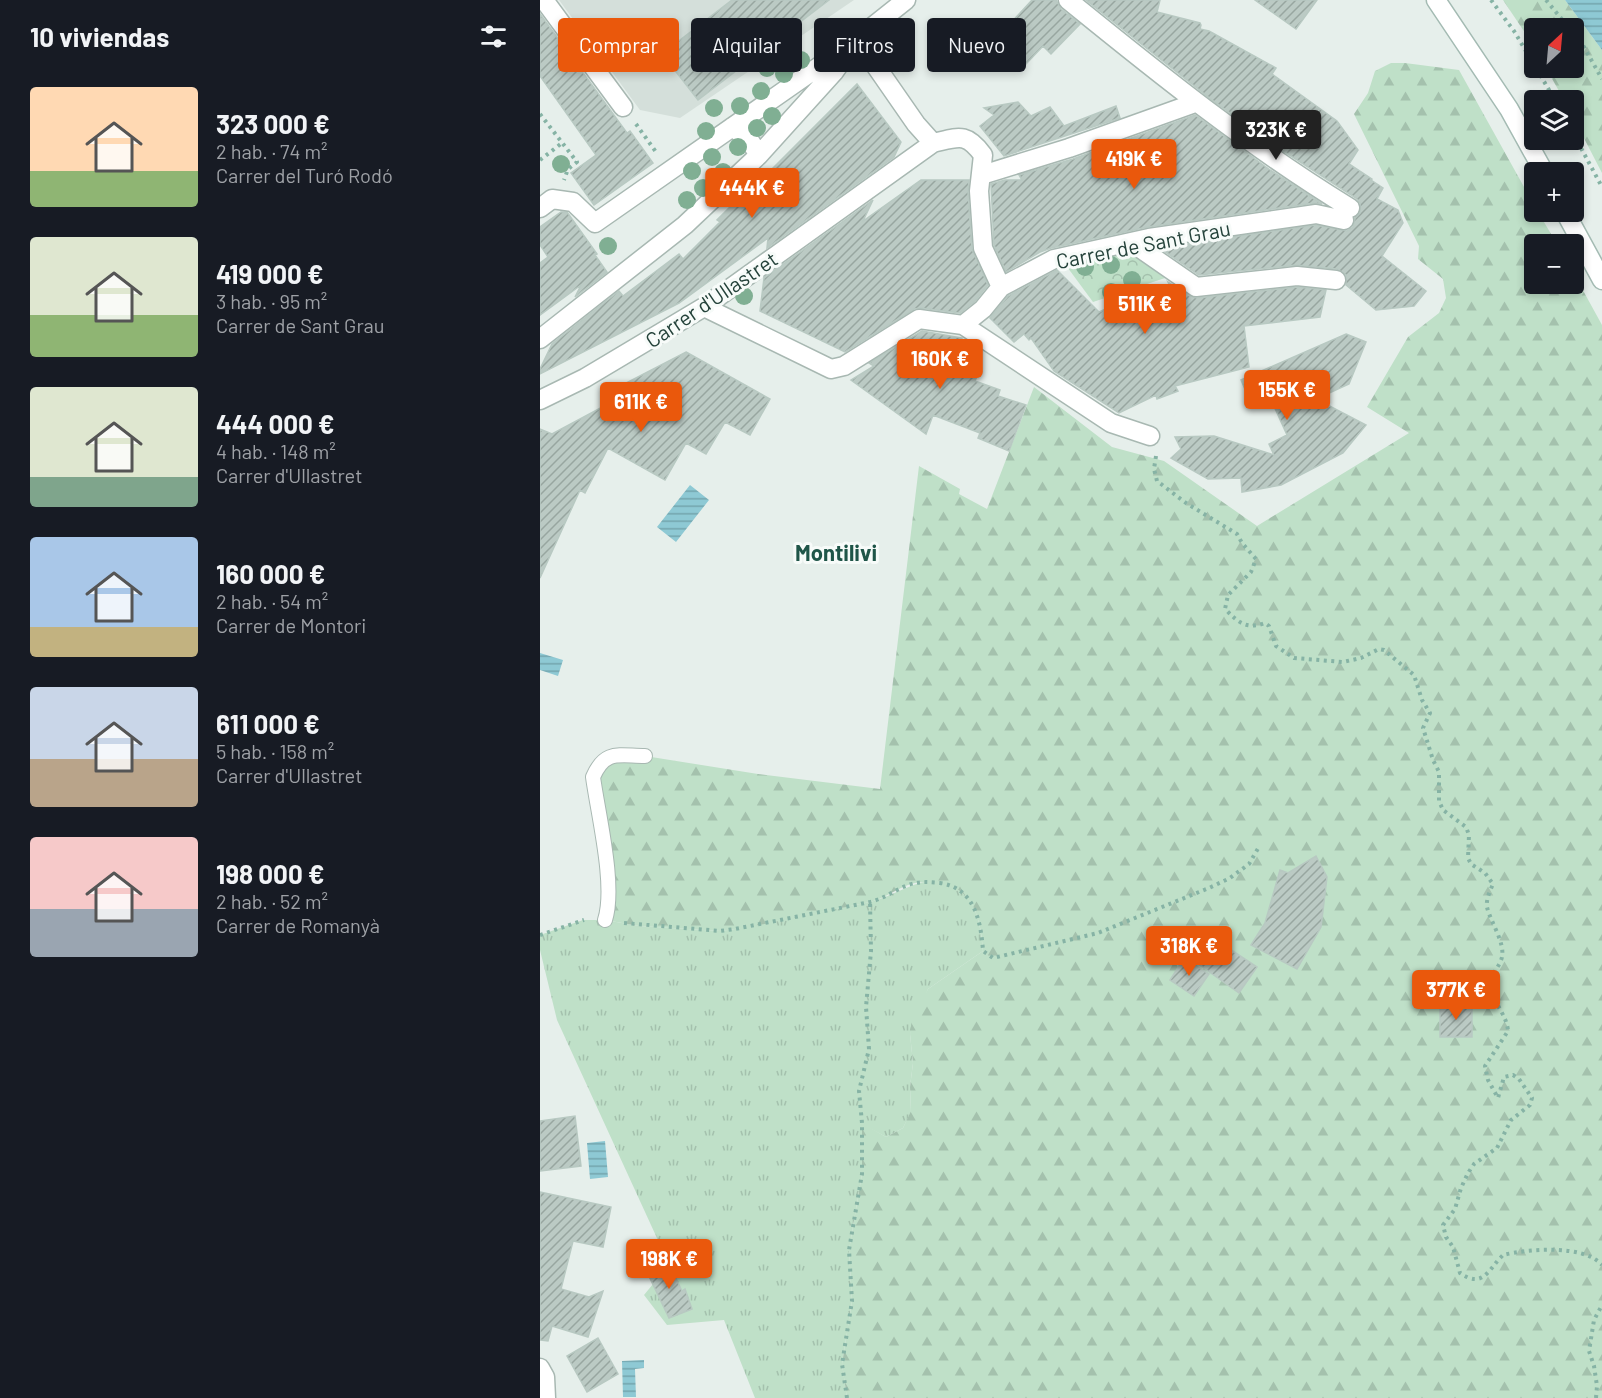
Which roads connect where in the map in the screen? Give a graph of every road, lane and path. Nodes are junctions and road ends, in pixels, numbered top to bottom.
1 (544, 0) edge
2 (906, 0) edge
3 (1068, 0) edge
4 (1436, 0) edge
5 (1491, 0) edge
6 (1546, 0) edge
7 (883, 18) edge
8 (1561, 18) edge
9 (1584, 48) edge
10 (814, 71) edge
11 (834, 72) edge
12 (880, 72) edge
13 (1602, 79) edge
14 (1549, 90) edge
15 (1192, 104) dead end
16 (622, 107) joint
17 (540, 114) edge
18 (732, 127) junction
19 (933, 142) junction
20 (562, 143) junction
21 (654, 149) dead end
22 (1582, 150) edge
23 (759, 155) junction
24 (540, 160) edge
25 (577, 162) dead end
26 (1538, 162) edge
27 (982, 175) junction
28 (1305, 179) junction
29 (1602, 186) edge
30 (540, 208) edge
31 (1305, 215) junction
32 (1570, 222) edge
33 (1131, 242) junction
34 (1336, 280) dead end
35 (1602, 280) edge
36 (1001, 288) junction
37 (704, 307) junction
38 (963, 326) junction
39 (540, 339) edge
40 (540, 400) edge
41 (1146, 434) joint
42 (645, 756) dead end
43 (1260, 845) dead end
44 (870, 902) junction
45 (605, 920) junction
46 (540, 935) edge
47 (1602, 1265) edge
48 (1602, 1305) edge
49 (540, 1368) edge
50 (546, 1398) edge
51 (847, 1398) edge
52 (1596, 1398) edge

1 - 16 street
2 - 7 street
3 - 28 street
4 - 26 street
5 - 14 path
6 - 8 path
9 - 13 path
10 - 18 street
11 - 23 street
12 - 19 street
15 - 27 street
16 - 21 path
17 - 20 path
18 - 23 street
18 - 30 street
19 - 27 street, Carrer d'Ullastret
19 - 37 street, Carrer d'Ullastret
20 - 24 path
20 - 25 path
22 - 29 path
23 - 39 street
27 - 36 street
28 - 31 street
28 - 31 street, Carrer de Sant Grau
31 - 33 street, Carrer de Sant Grau
32 - 35 street
33 - 34 street
33 - 36 street, Carrer de Sant Grau
36 - 38 street, Carrer de Sant Grau
37 - 38 street
37 - 40 street, Carrer d'Ullastret
38 - 41 street
41 - 47 path
42 - 45 lane
43 - 44 path
44 - 45 path
44 - 51 path
45 - 46 path
48 - 52 path
49 - 50 street

